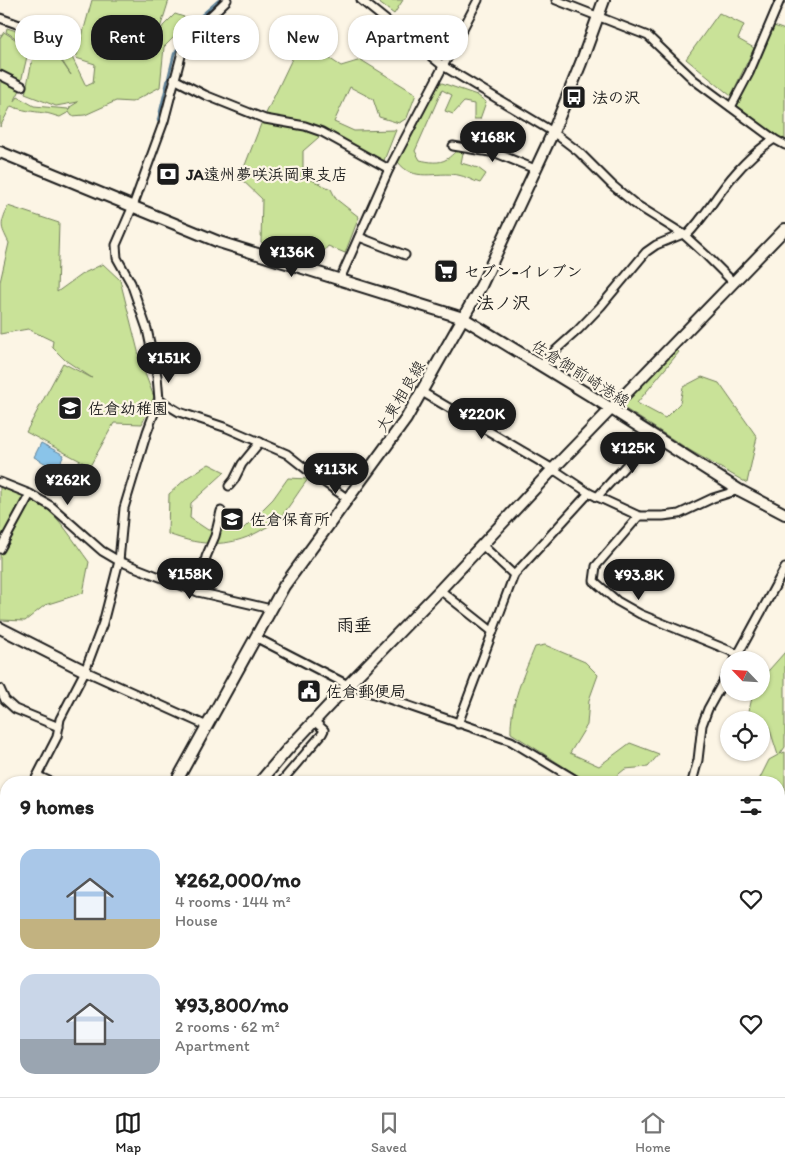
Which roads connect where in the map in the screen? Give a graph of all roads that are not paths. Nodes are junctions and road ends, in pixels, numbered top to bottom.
1 (227, 0) edge
2 (361, 0) edge
3 (478, 0) edge
4 (556, 0) edge
5 (604, 0) edge
6 (780, 0) edge
7 (598, 17) junction
8 (0, 18) edge
9 (15, 23) edge
10 (443, 66) junction
11 (0, 75) edge
12 (174, 78) junction
13 (22, 86) dead end
14 (731, 107) junction
15 (552, 132) junction
16 (774, 139) junction
17 (785, 144) edge
18 (453, 146) dead end
19 (0, 152) edge
20 (389, 169) junction
21 (535, 169) junction
22 (133, 206) junction
23 (785, 229) edge
24 (684, 235) junction
25 (358, 237) junction
26 (405, 255) dead end
27 (340, 279) junction
28 (733, 282) junction
29 (463, 318) junction
30 (542, 366) junction
31 (422, 392) junction
32 (160, 400) junction
33 (610, 408) junction
34 (653, 436) junction
35 (260, 442) junction
36 (553, 468) junction
37 (0, 482) edge
38 (229, 486) dead end
39 (739, 490) junction
40 (589, 493) junction
41 (30, 494) junction
42 (597, 497) junction
43 (348, 499) junction
44 (221, 510) dead end
45 (785, 514) edge
46 (639, 516) junction
47 (482, 545) junction
48 (0, 550) edge
49 (119, 561) junction
50 (785, 568) edge
51 (514, 575) junction
52 (440, 590) junction
53 (198, 592) junction
54 (270, 609) junction
55 (0, 628) edge
56 (493, 632) junction
57 (255, 637) junction
58 (723, 651) edge
59 (739, 651) edge
60 (85, 671) junction
61 (348, 685) junction
62 (720, 687) edge
63 (0, 689) edge
64 (314, 722) junction
65 (458, 724) junction
66 (207, 726) junction
67 (59, 727) junction
68 (38, 776) edge
69 (179, 776) edge
70 (265, 776) edge
71 (286, 776) edge
72 (569, 776) edge
73 (694, 776) edge

1 - 12 street
2 - 10 street
3 - 10 street
4 - 7 street
5 - 7 street, 大東相良線
6 - 14 street
7 - 14 street
7 - 15 street, 大東相良線
8 - 9 street
10 - 15 street
10 - 20 street
11 - 13 street
12 - 20 street
12 - 22 street
14 - 16 street
15 - 21 street, 大東相良線
15 - 24 street
16 - 17 street
16 - 24 street
18 - 21 street
19 - 22 street, 佐倉御前崎港線
20 - 25 street
21 - 29 street, 大東相良線
22 - 27 street, 佐倉御前崎港線
22 - 32 street
23 - 28 street
24 - 28 street
24 - 30 street
25 - 26 street
25 - 27 street
27 - 29 street, 佐倉御前崎港線
28 - 33 street
29 - 30 street, 佐倉御前崎港線
29 - 31 street, 大東相良線
30 - 33 street, 佐倉御前崎港線
31 - 36 street
31 - 43 street, 大東相良線
32 - 35 street
32 - 49 street
33 - 34 street, 佐倉御前崎港線
33 - 36 street
34 - 39 street, 佐倉御前崎港線
34 - 42 street
35 - 38 street
35 - 43 street
36 - 40 street
36 - 47 street
37 - 41 street
39 - 45 street, 佐倉御前崎港線
39 - 46 street
40 - 42 street
40 - 51 street
41 - 48 street
41 - 49 street
42 - 46 street
43 - 54 street, 大東相良線
44 - 53 street
46 - 58 street
47 - 51 street
47 - 52 street
49 - 53 street
49 - 60 street
50 - 59 street
51 - 56 street
52 - 56 street
52 - 61 street
53 - 54 street
54 - 57 street, 大東相良線
55 - 60 street
56 - 65 street
57 - 61 street
57 - 66 street, 大東相良線
60 - 66 street
60 - 67 street
61 - 64 street
61 - 65 street
62 - 73 street
63 - 67 street
64 - 70 street
64 - 71 street
65 - 72 street
66 - 69 street, 大東相良線
67 - 68 street

